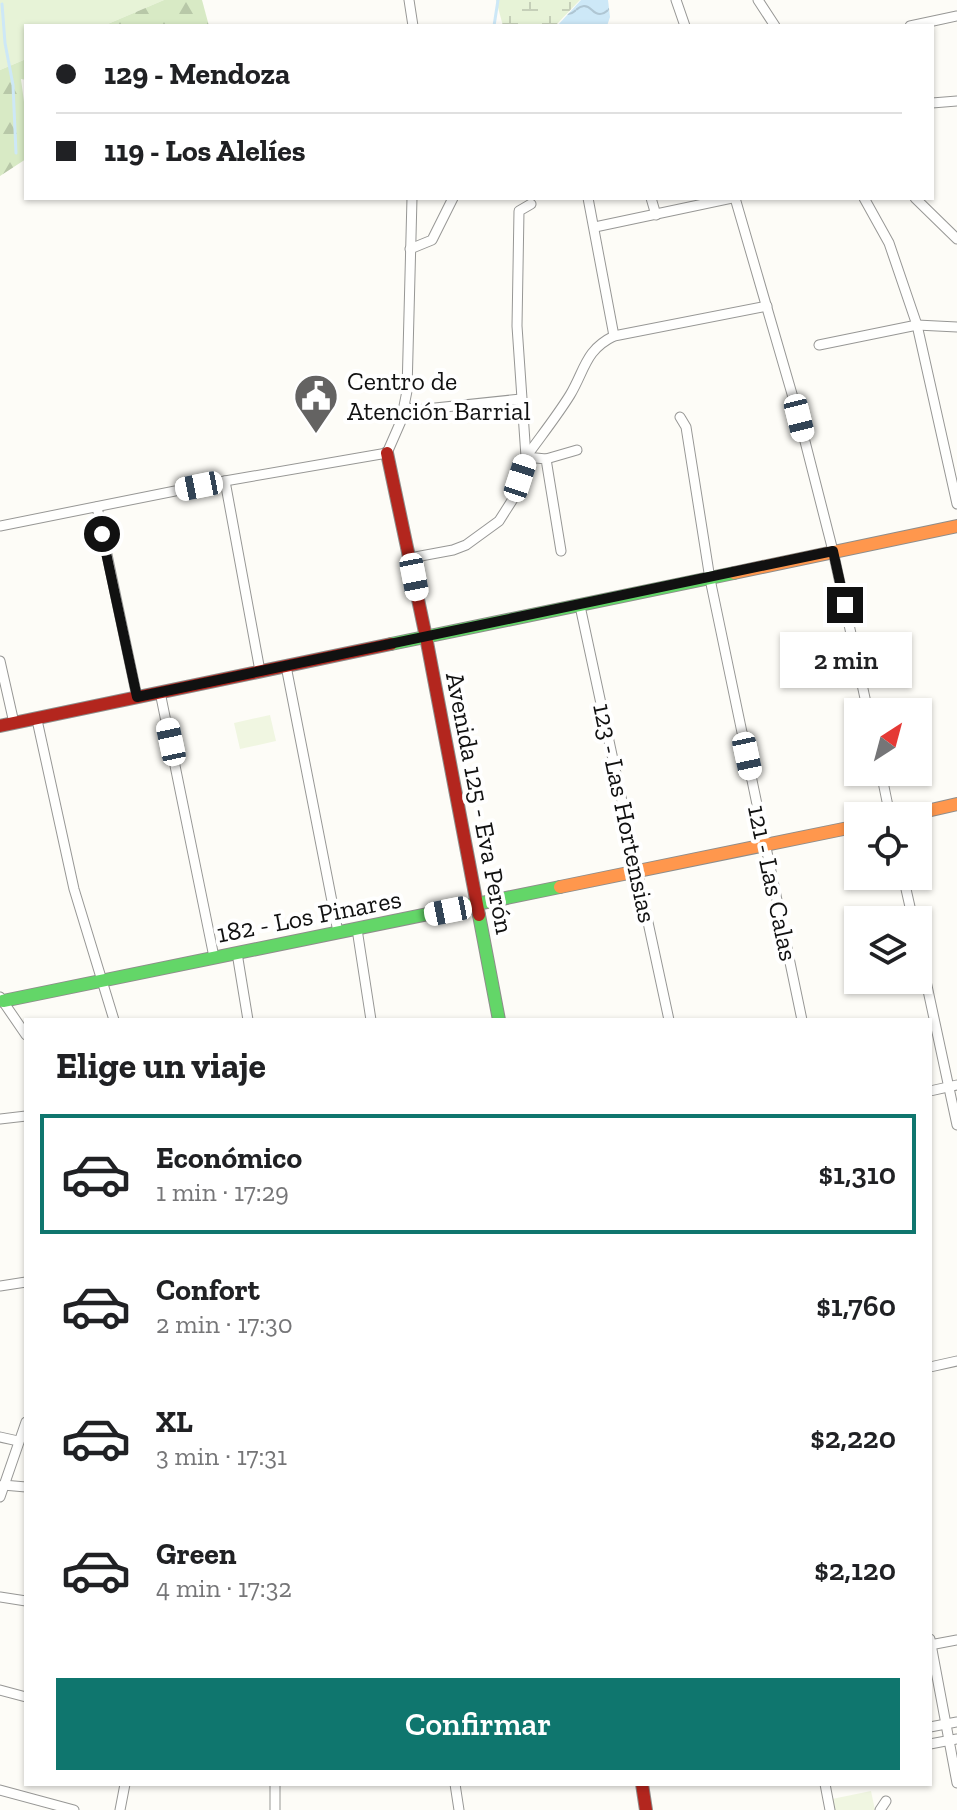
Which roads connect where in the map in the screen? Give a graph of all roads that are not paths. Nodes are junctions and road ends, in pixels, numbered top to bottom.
1 (409, 0) edge
2 (676, 0) edge
3 (758, 0) edge
4 (957, 16) edge
5 (413, 24) edge
6 (684, 24) edge
7 (774, 24) edge
8 (919, 24) edge
9 (957, 101) edge
10 (934, 103) edge
11 (412, 200) edge
12 (452, 200) edge
13 (588, 200) edge
14 (652, 200) edge
15 (725, 200) edge
16 (735, 200) edge
17 (865, 200) edge
18 (917, 200) edge
19 (531, 204) dead end
20 (656, 215) junction
21 (595, 227) junction
22 (957, 239) edge
23 (410, 249) junction
24 (767, 306) junction
25 (917, 325) junction
26 (957, 327) edge
27 (614, 336) junction
28 (819, 345) dead end
29 (521, 399) junction
30 (405, 407) junction
31 (680, 417) dead end
32 (577, 450) dead end
33 (387, 453) junction
34 (526, 457) junction
35 (546, 459) junction
36 (225, 481) junction
37 (957, 504) edge
38 (97, 507) junction
39 (0, 526) edge
40 (957, 526) edge
41 (561, 551) dead end
42 (833, 551) junction
43 (410, 558) junction
44 (710, 579) junction
45 (580, 606) junction
46 (426, 637) junction
47 (0, 661) edge
48 (286, 666) junction
49 (260, 671) junction
50 (160, 692) junction
51 (137, 697) junction
52 (865, 698) edge
53 (37, 720) junction
54 (14, 723) junction
55 (0, 726) edge
56 (957, 804) edge
57 (932, 810) edge
58 (844, 829) edge
59 (765, 845) junction
60 (638, 871) junction
61 (478, 905) junction
62 (357, 929) junction
63 (338, 932) junction
64 (237, 953) junction
65 (214, 957) junction
66 (104, 981) junction
67 (930, 994) edge
68 (2, 999) edge
69 (113, 1018) edge
70 (248, 1018) edge
71 (371, 1018) edge
72 (499, 1018) edge
73 (669, 1018) edge
74 (802, 1018) edge
75 (24, 1032) edge
76 (953, 1086) edge
77 (932, 1091) edge
78 (24, 1116) edge
79 (0, 1119) edge
80 (957, 1125) edge
81 (24, 1282) edge
82 (0, 1286) edge
83 (957, 1361) edge
84 (932, 1367) edge
85 (24, 1427) edge
86 (0, 1437) edge
87 (18, 1441) junction
88 (3, 1485) junction
89 (24, 1487) edge
90 (0, 1497) edge
91 (0, 1597) edge
92 (24, 1601) edge
93 (957, 1640) edge
94 (932, 1643) edge
95 (932, 1650) edge
96 (0, 1690) edge
97 (24, 1696) edge
98 (952, 1723) edge
99 (932, 1727) edge
100 (953, 1740) edge
101 (932, 1744) edge
102 (957, 1783) edge
103 (125, 1786) edge
104 (275, 1786) edge
105 (455, 1786) edge
106 (642, 1786) edge
107 (825, 1786) edge
108 (0, 1790) edge
109 (74, 1810) edge
110 (120, 1810) edge
111 (275, 1810) edge
112 (459, 1810) edge
113 (646, 1810) edge
114 (830, 1810) edge

1 - 5 street
2 - 6 street
3 - 7 street
4 - 8 street
9 - 10 street
11 - 23 street
12 - 23 street
13 - 21 street
14 - 20 street
15 - 20 street
16 - 24 street
17 - 25 street
18 - 22 street
19 - 29 street
20 - 21 street
21 - 27 street
23 - 30 street
24 - 27 street
24 - 42 street
25 - 26 street
25 - 28 street
25 - 37 street
27 - 34 street
29 - 30 street
29 - 34 street
30 - 33 street
31 - 44 street, 121 - Las Calas
32 - 35 street
33 - 36 street
33 - 43 street, Avenida 125 - Eva Perón
34 - 35 street
34 - 43 street
35 - 41 street
36 - 38 street
36 - 49 street
38 - 39 street
38 - 51 street
40 - 42 street
42 - 44 street
42 - 52 street
43 - 46 street, Avenida 125 - Eva Perón
44 - 45 street
44 - 59 street, 121 - Las Calas
45 - 46 street
45 - 60 street, 123 - Las Hortensias
46 - 48 street
46 - 61 street, Avenida 125 - Eva Perón
47 - 54 street
48 - 49 street
48 - 63 street
49 - 50 street
50 - 51 street
50 - 65 street
51 - 53 street
53 - 54 street
53 - 66 street
54 - 55 street
56 - 57 street
58 - 59 street, 182 - Los Pinares
59 - 60 street, 182 - Los Pinares
59 - 74 street, 121 - Las Calas
60 - 61 street, 182 - Los Pinares
60 - 73 street, 123 - Las Hortensias
61 - 62 street, 182 - Los Pinares
61 - 72 street, Avenida 125 - Eva Perón
62 - 63 street, 182 - Los Pinares
62 - 71 street
63 - 64 street, 182 - Los Pinares
64 - 65 street, 182 - Los Pinares
64 - 70 street
65 - 66 street, 182 - Los Pinares
66 - 68 street, 182 - Los Pinares
66 - 69 street
67 - 76 street
68 - 75 street
76 - 77 street
76 - 80 street
78 - 79 street
81 - 82 street
83 - 84 street
85 - 87 street
86 - 87 street
87 - 88 street
88 - 89 street
88 - 90 street
91 - 92 street
93 - 94 street
95 - 98 street
96 - 97 street
98 - 99 street
98 - 100 street
100 - 101 street
100 - 102 street
103 - 110 street
104 - 111 street
105 - 112 street
106 - 113 street
107 - 114 street
108 - 109 street

